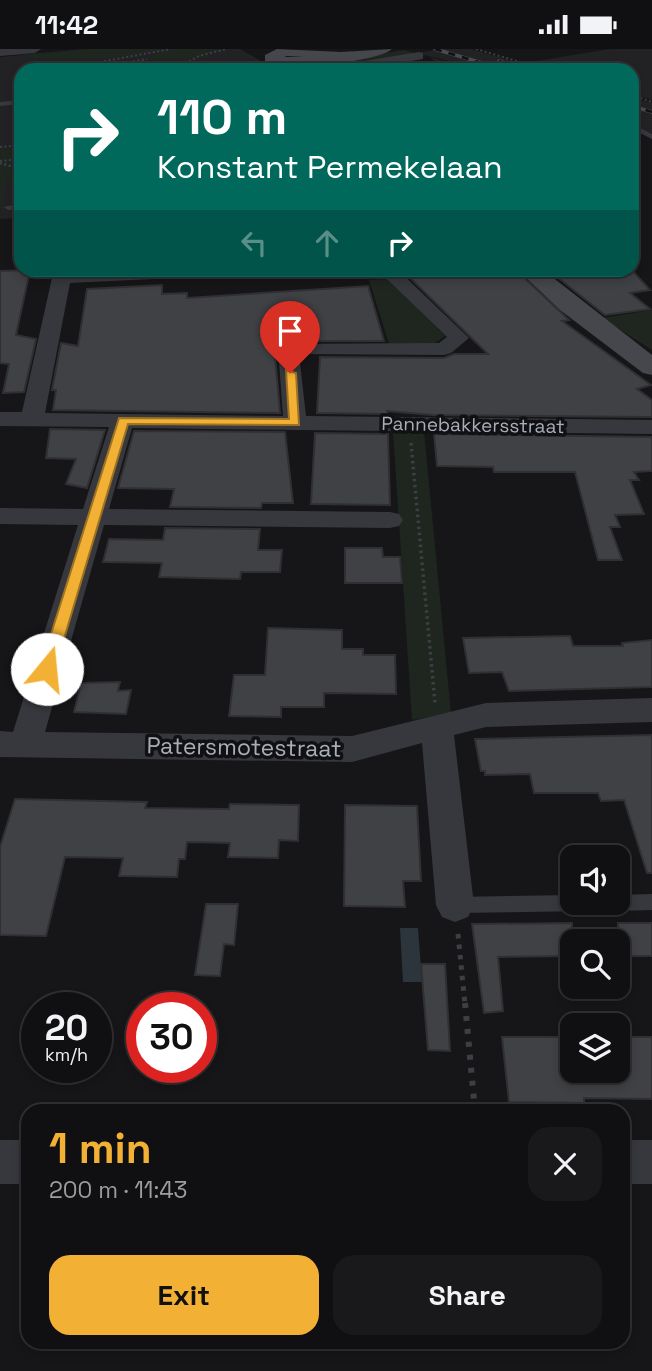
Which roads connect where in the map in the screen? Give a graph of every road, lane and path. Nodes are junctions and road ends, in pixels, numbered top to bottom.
1 (35, 49) edge
2 (171, 49) edge
3 (226, 49) edge
4 (384, 49) edge
5 (476, 49) edge
6 (15, 51) junction
7 (0, 52) edge
8 (148, 54) junction
9 (419, 56) dead end
10 (146, 59) junction
11 (285, 59) edge
12 (150, 62) dead end
13 (45, 63) edge
14 (95, 63) edge
15 (124, 63) edge
16 (186, 63) edge
17 (334, 63) edge
18 (523, 63) edge
19 (8, 207) dead end
20 (14, 207) edge
21 (62, 277) edge
22 (396, 277) edge
23 (538, 277) edge
24 (649, 362) edge
25 (0, 419) edge
26 (32, 420) junction
27 (123, 420) junction
28 (295, 423) junction
29 (410, 425) junction
30 (652, 427) edge
31 (0, 516) edge
32 (93, 516) junction
33 (390, 520) dead end
34 (652, 710) edge
35 (437, 727) junction
36 (12, 744) edge
37 (630, 902) edge
38 (652, 902) edge
39 (560, 903) edge
40 (455, 905) junction
41 (474, 1104) edge
42 (0, 1162) edge
43 (21, 1162) edge
44 (630, 1162) edge
45 (652, 1162) edge

1 - 6 street
2 - 8 path
3 - 16 path
4 - 17 street
5 - 18 path
6 - 7 street
6 - 13 path
8 - 10 path
8 - 14 path
9 - 17 street
10 - 12 path
10 - 15 path
11 - 17 street
19 - 20 lane
21 - 26 street
22 - 28 street
23 - 24 street
25 - 26 street, Pannebakkersstraat
26 - 27 street, Pannebakkersstraat
27 - 28 street, Pannebakkersstraat
27 - 32 street
28 - 29 street, Pannebakkersstraat
29 - 30 street, Pannebakkersstraat
29 - 35 path
31 - 32 street
32 - 33 street
32 - 36 street
34 - 35 street, Patersmotestraat
35 - 36 street, Patersmotestraat
35 - 40 street
37 - 38 lane
39 - 40 lane
40 - 41 path
42 - 43 street
44 - 45 street

